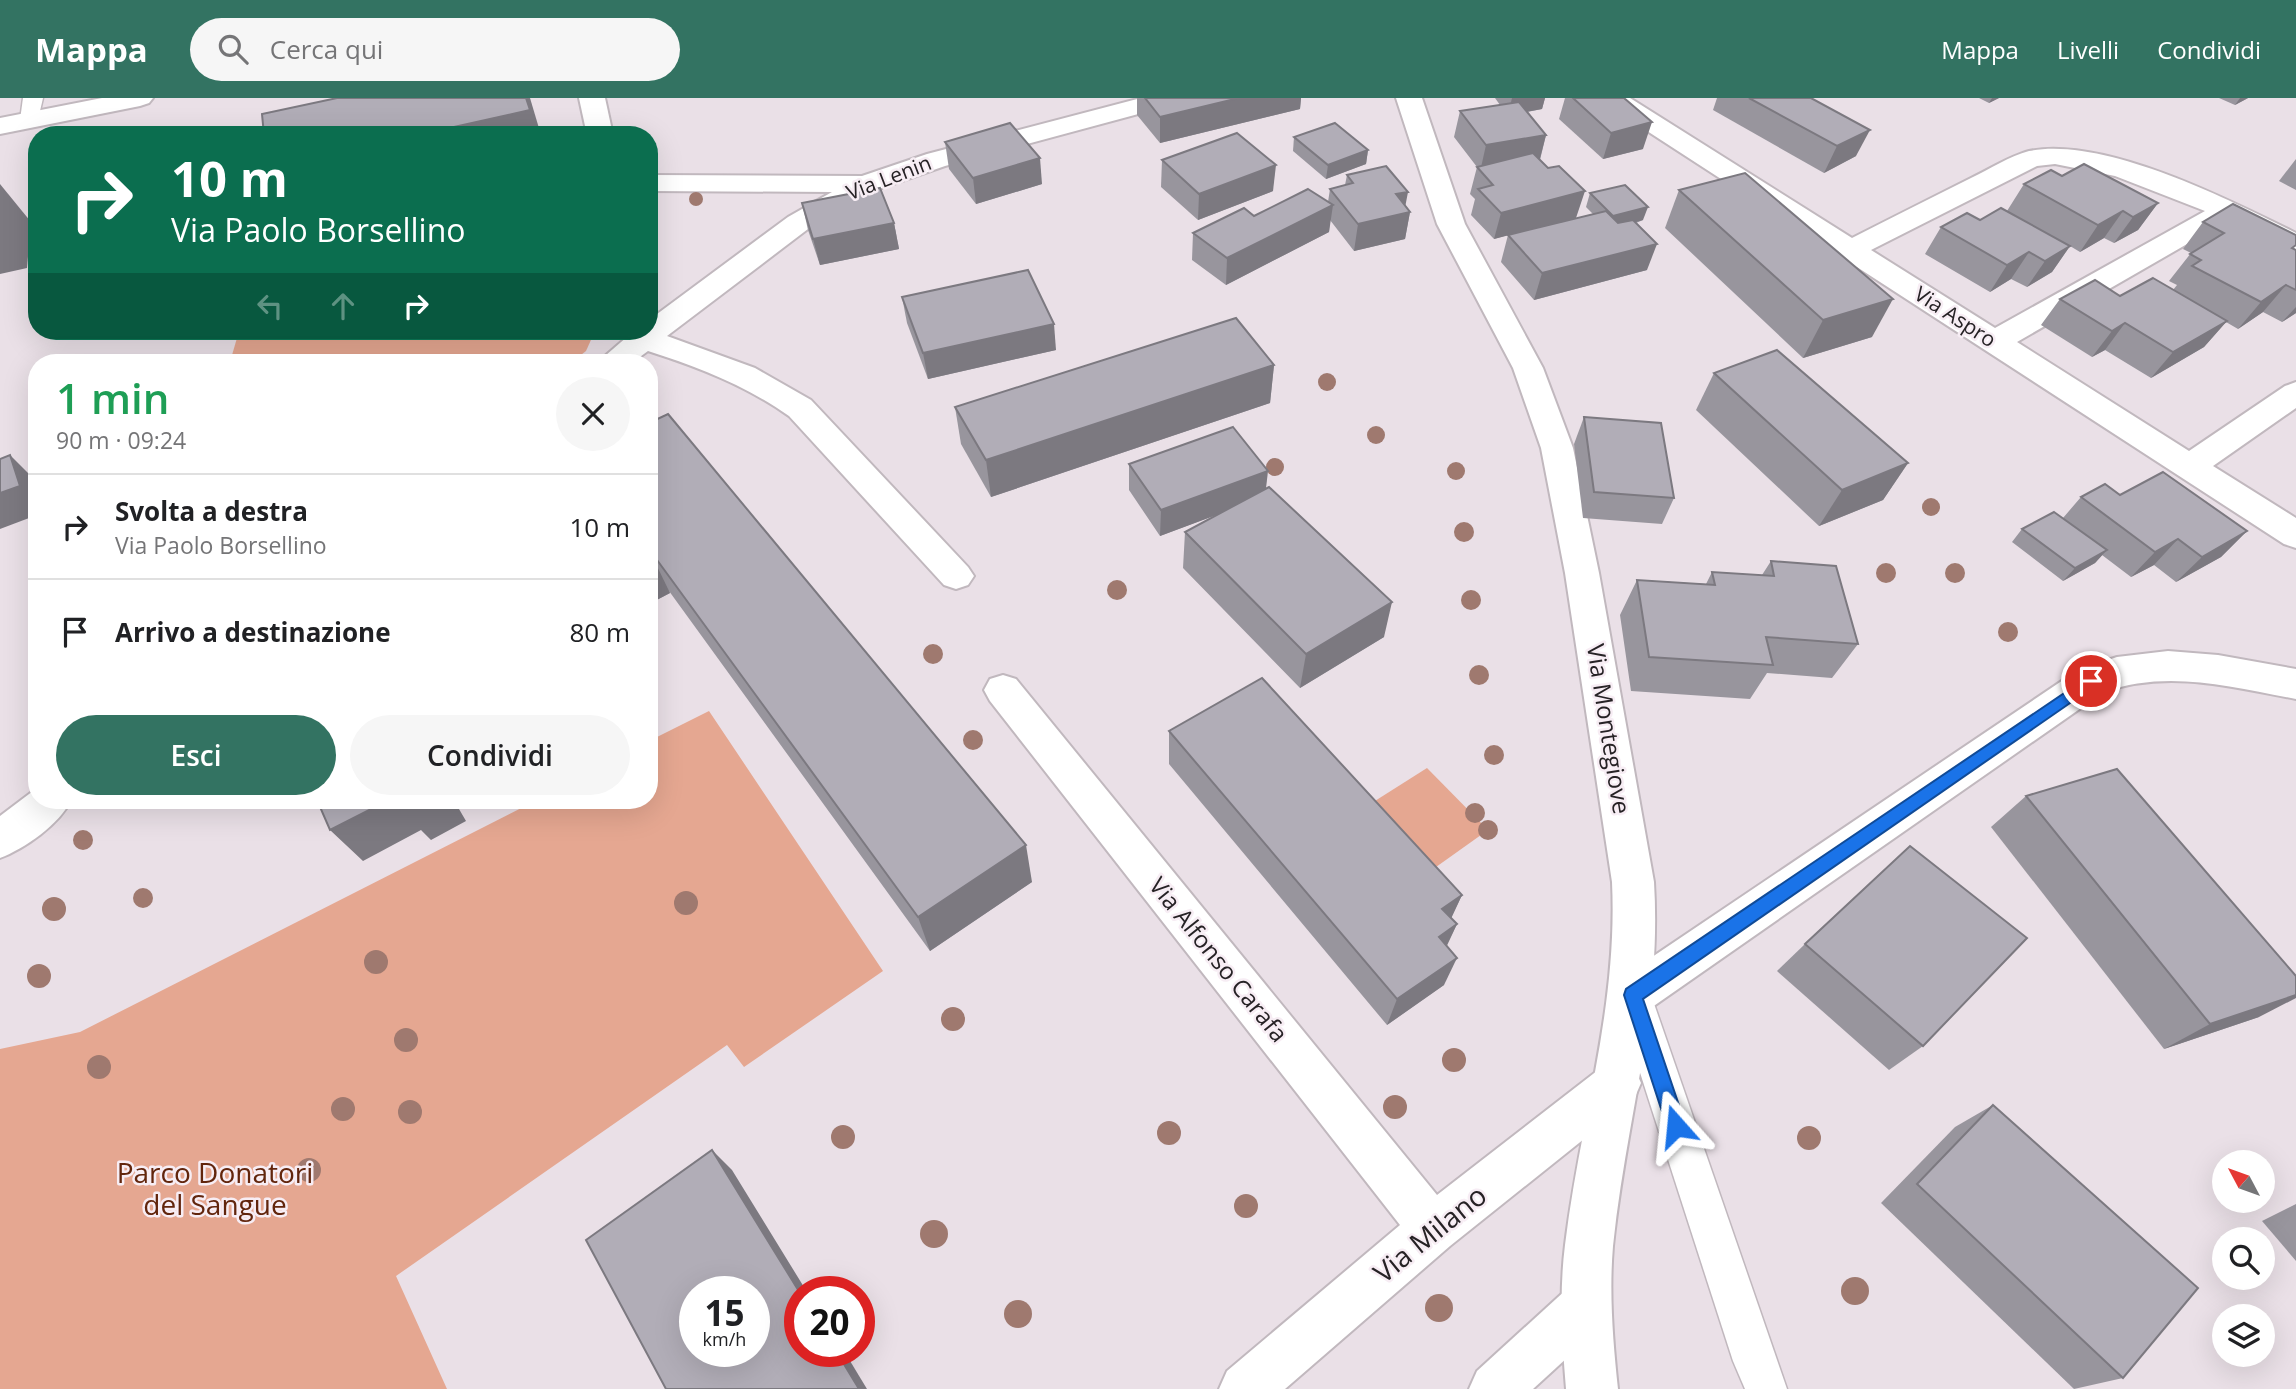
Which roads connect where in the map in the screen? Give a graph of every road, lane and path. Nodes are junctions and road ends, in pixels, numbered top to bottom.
1 (140, 98) edge
2 (592, 98) edge
3 (1170, 98) edge
4 (1409, 98) edge
5 (1613, 98) edge
6 (31, 109) edge
7 (598, 126) edge
8 (0, 127) edge
9 (658, 183) edge
10 (866, 184) junction
11 (2228, 209) junction
12 (2296, 244) edge
13 (1851, 249) junction
14 (658, 324) edge
15 (637, 340) edge
16 (656, 340) edge
17 (1994, 342) junction
18 (622, 354) edge
19 (2296, 393) edge
20 (2189, 467) junction
21 (2296, 535) edge
22 (956, 576) dead end
23 (2296, 684) edge
24 (1003, 690) dead end
25 (40, 809) edge
26 (0, 840) edge
27 (1633, 995) junction
28 (1618, 1083) junction
29 (1433, 1229) junction
30 (1586, 1306) junction
31 (1245, 1389) edge
32 (1495, 1389) edge
33 (1592, 1389) edge
34 (1766, 1389) edge

1 - 6 street
2 - 7 street
3 - 10 street, Via Lenin
4 - 27 street, Via Montegiove
5 - 13 street, Via Aspro
6 - 8 street
9 - 10 street
10 - 14 street, Via Lenin
11 - 12 street
11 - 13 street
11 - 17 street
13 - 17 street, Via Aspro
15 - 18 street, Via Lenin
16 - 22 street
17 - 20 street, Via Aspro
19 - 20 street
20 - 21 street, Via Aspro
23 - 27 street
24 - 29 street, Via Alfonso Carafa
25 - 26 street
27 - 28 street, Via Montegiove
27 - 34 lane
28 - 29 street, Via Milano
28 - 30 street, Via Montegiove
29 - 31 street, Via Milano
30 - 32 street
30 - 33 street, Via Montegiove

